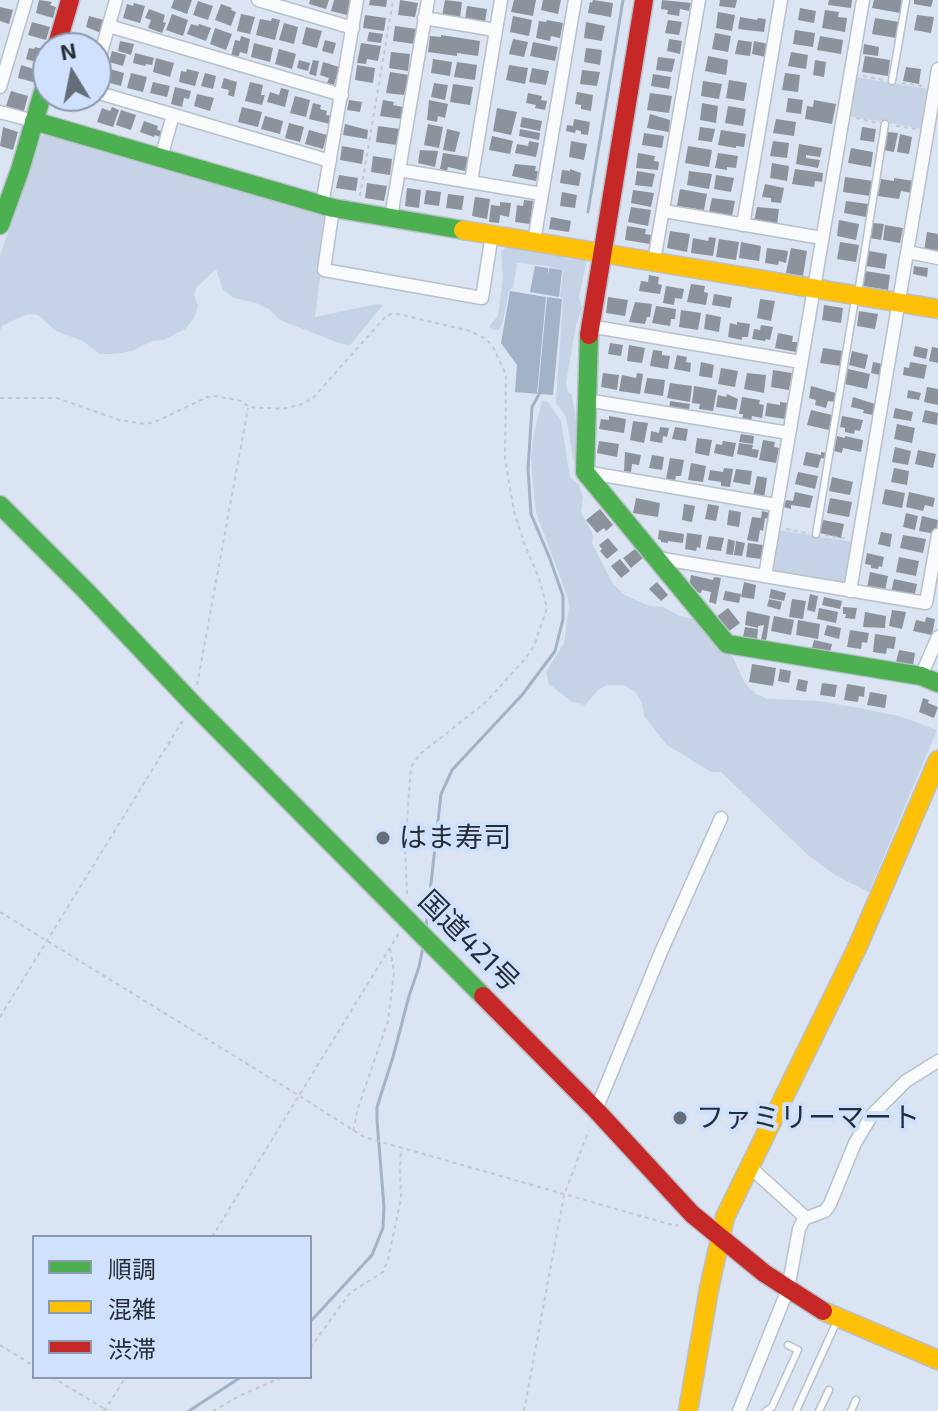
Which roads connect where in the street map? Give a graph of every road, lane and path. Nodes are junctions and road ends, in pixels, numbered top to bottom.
1 (26, 0) edge
2 (70, 0) edge
3 (116, 0) edge
4 (258, 0) edge
5 (357, 0) edge
6 (393, 0) edge
7 (428, 0) edge
8 (501, 0) edge
9 (575, 0) edge
10 (644, 0) edge
11 (699, 0) edge
12 (781, 0) edge
13 (863, 0) edge
14 (906, 0) edge
15 (424, 18) junction
16 (109, 26) junction
17 (353, 28) junction
18 (495, 30) junction
19 (61, 32) edge
20 (107, 32) edge
21 (938, 69) edge
22 (892, 81) dead end
23 (0, 86) edge
24 (342, 95) junction
25 (112, 97) edge
26 (0, 112) edge
27 (37, 112) edge
28 (173, 115) junction
29 (34, 121) junction
30 (885, 124) dead end
31 (161, 158) junction
32 (330, 161) junction
33 (399, 170) junction
34 (471, 182) junction
35 (542, 194) junction
36 (359, 202) dead end
37 (328, 206) junction
38 (664, 211) junction
39 (391, 217) junction
40 (0, 225) edge
41 (743, 225) junction
42 (492, 234) junction
43 (822, 238) junction
44 (534, 241) junction
45 (602, 252) junction
46 (908, 252) junction
47 (938, 258) edge
48 (654, 261) junction
49 (813, 288) junction
50 (857, 291) junction
51 (899, 302) junction
52 (938, 309) edge
53 (589, 326) junction
54 (801, 362) junction
55 (0, 398) edge
56 (586, 400) junction
57 (249, 407) junction
58 (789, 433) junction
59 (585, 472) junction
60 (0, 505) edge
61 (776, 505) junction
62 (816, 534) dead end
63 (938, 535) edge
64 (657, 558) junction
65 (765, 576) junction
66 (850, 591) junction
67 (932, 605) edge
68 (938, 637) edge
69 (930, 680) edge
70 (193, 704) junction
71 (938, 760) edge
72 (721, 818) dead end
73 (0, 912) edge
74 (412, 923) junction
75 (46, 941) junction
76 (390, 947) junction
77 (0, 1017) edge
78 (938, 1061) edge
79 (298, 1095) junction
80 (596, 1110) junction
81 (353, 1131) junction
82 (402, 1148) junction
83 (750, 1167) junction
84 (564, 1195) junction
85 (692, 1214) junction
86 (806, 1218) junction
87 (213, 1235) edge
88 (720, 1239) junction
89 (788, 1289) junction
90 (838, 1318) junction
91 (0, 1345) edge
92 (312, 1345) edge
93 (788, 1345) dead end
94 (938, 1360) edge
95 (32, 1365) edge
96 (55, 1379) edge
97 (125, 1379) edge
98 (278, 1379) edge
99 (829, 1390) dead end
100 (856, 1400) dead end
101 (769, 1409) edge
102 (106, 1410) edge
103 (213, 1411) edge
104 (524, 1411) edge
105 (688, 1411) edge
106 (739, 1411) edge
107 (782, 1411) edge
108 (796, 1411) edge
109 (819, 1411) edge
110 (851, 1411) edge

1 - 23 street
2 - 19 main road
3 - 16 street
4 - 17 street
5 - 17 street
6 - 36 path
7 - 15 street
8 - 18 street
9 - 35 street
10 - 45 main road
11 - 38 street
12 - 41 street
13 - 43 street
14 - 22 lane
15 - 18 street
15 - 33 street
16 - 20 street
16 - 24 street
17 - 24 street
18 - 34 street
21 - 46 street
24 - 32 street
25 - 28 street
26 - 29 street
27 - 29 main road
28 - 31 street
28 - 32 street
29 - 31 main road
29 - 40 main road
30 - 50 lane
31 - 37 main road
32 - 37 street
33 - 34 street
33 - 39 street
34 - 35 street
35 - 44 street
37 - 39 main road
37 - 42 street
38 - 41 street
38 - 48 street
39 - 42 main road
41 - 43 street
42 - 44 main road
43 - 49 street
44 - 45 main road
45 - 48 main road
45 - 53 main road
46 - 47 street
46 - 51 street
48 - 49 main road
49 - 50 main road
49 - 54 street
50 - 51 main road
50 - 62 lane
51 - 52 main road
51 - 66 street
53 - 54 street
53 - 56 main road
54 - 58 street
55 - 57 path
56 - 58 street
56 - 59 main road
57 - 70 path
57 - 74 path
58 - 61 street
59 - 61 street
59 - 64 main road
60 - 70 main road, 国道421号
61 - 65 street
63 - 67 street
64 - 65 street
64 - 69 main road
65 - 66 street
66 - 67 street
68 - 69 street
70 - 74 main road, 国道421号
70 - 75 path
71 - 83 main road
72 - 80 street
73 - 75 path
74 - 76 path
74 - 80 main road, 国道421号
75 - 77 path
75 - 79 path
76 - 79 path
76 - 81 path
78 - 86 street
79 - 81 path
79 - 87 path
80 - 84 path
80 - 85 main road, 国道421号
81 - 82 path
82 - 84 path
82 - 92 path
83 - 86 street
83 - 88 main road
84 - 85 path
84 - 104 path
85 - 88 main road, 国道421号
86 - 89 street
88 - 89 main road, 国道421号
88 - 105 main road
89 - 90 main road, 国道421号
89 - 106 street
90 - 94 main road, 国道421号
90 - 108 lane
91 - 95 path
93 - 101 lane
96 - 102 path
97 - 102 path
98 - 103 path
99 - 109 lane
100 - 110 lane
101 - 107 lane

